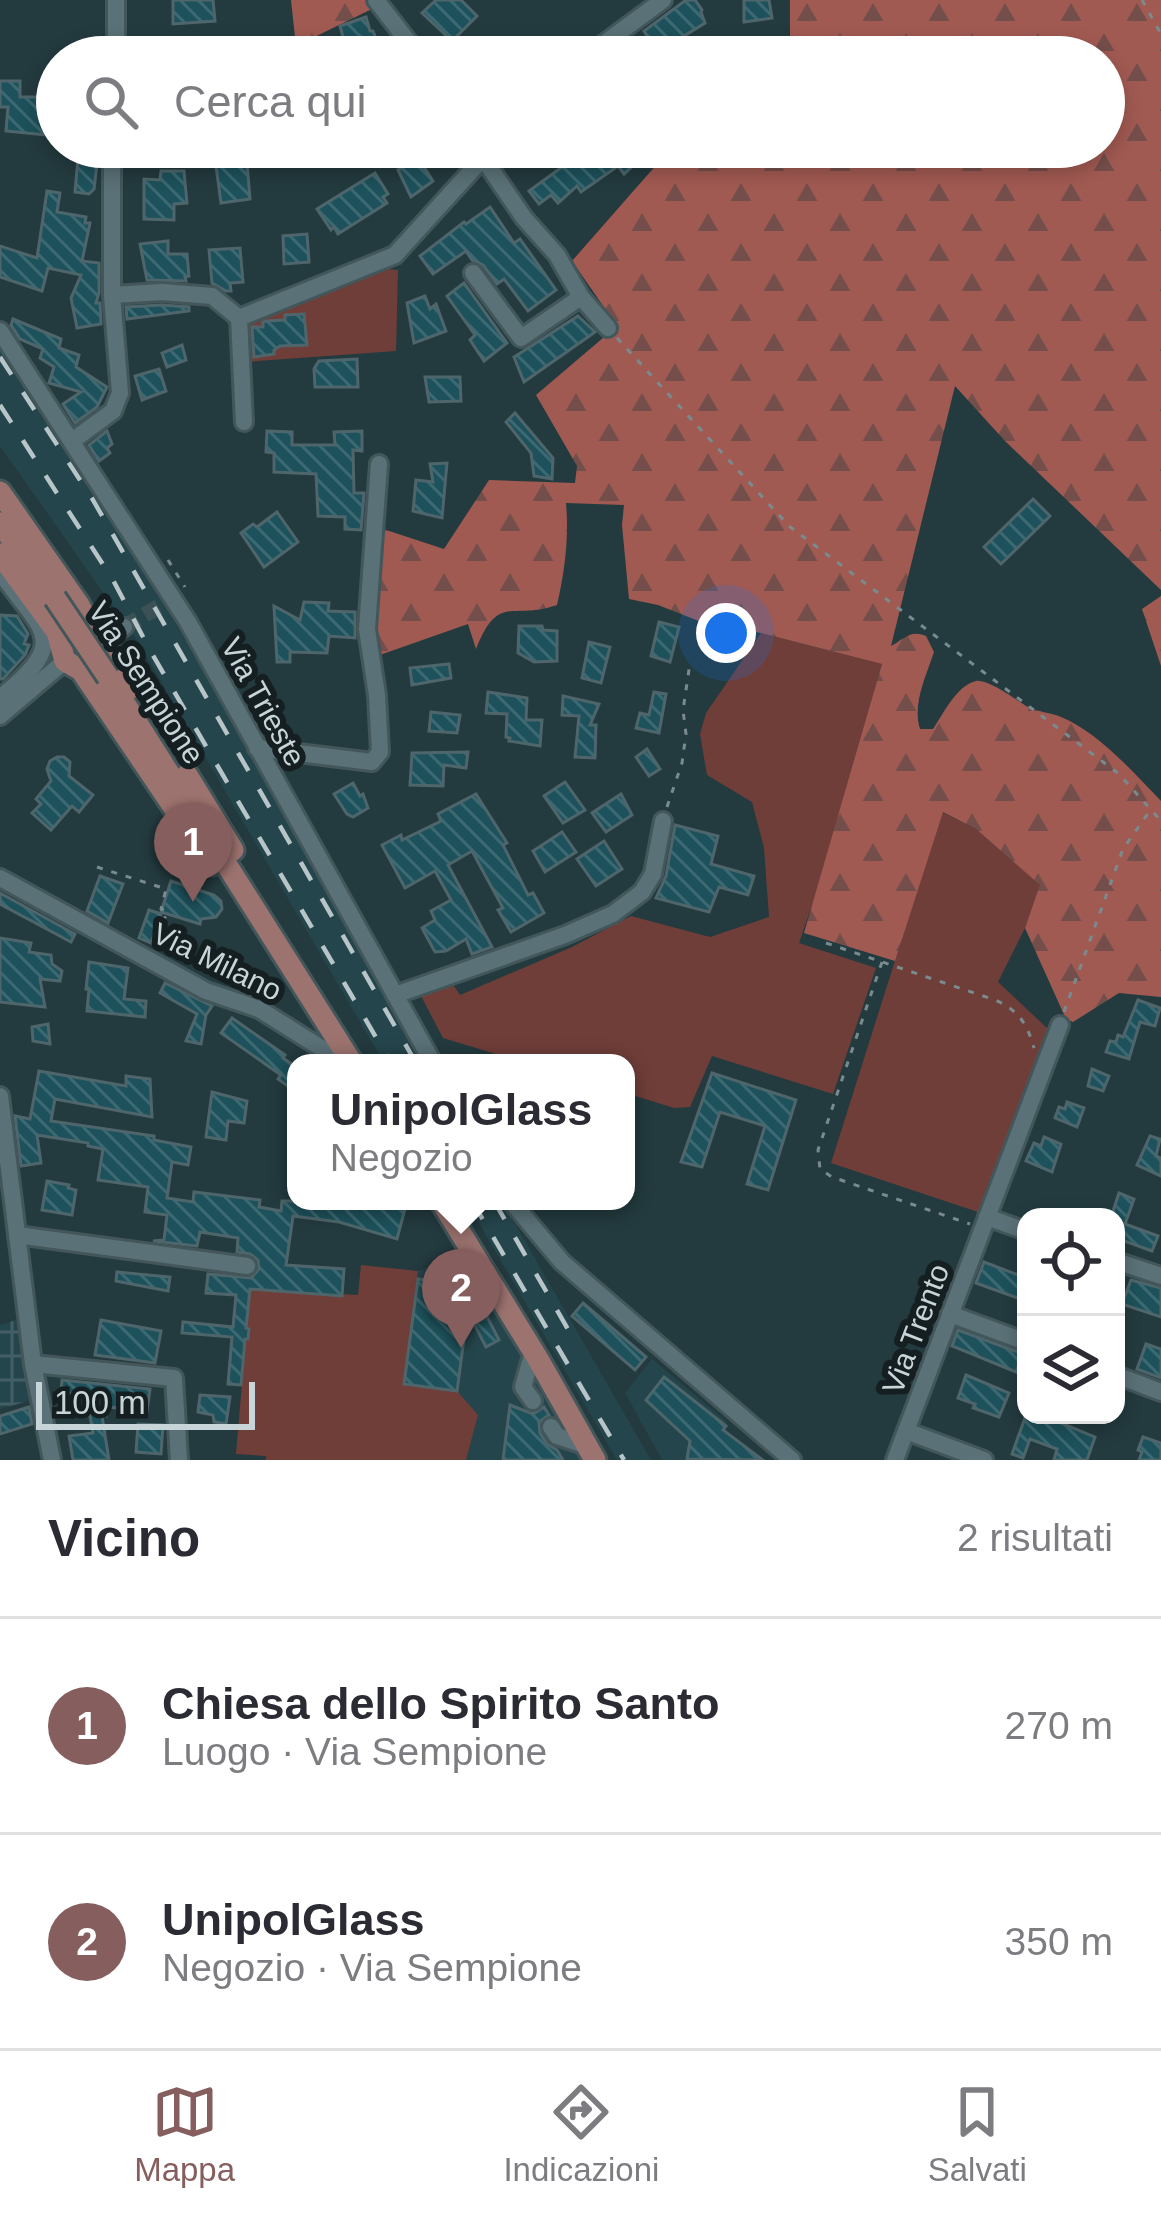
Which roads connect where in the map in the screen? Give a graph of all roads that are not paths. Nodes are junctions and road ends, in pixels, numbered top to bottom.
1 (116, 0) edge
2 (376, 0) edge
3 (663, 0) edge
4 (116, 36) edge
5 (404, 36) edge
6 (614, 36) edge
7 (112, 168) edge
8 (471, 168) edge
9 (493, 168) edge
10 (473, 273) dead end
11 (112, 295) junction
12 (581, 297) junction
13 (238, 318) junction
14 (608, 328) road end
15 (0, 331) edge
16 (244, 422) dead end
17 (72, 441) junction
18 (379, 464) dead end
19 (0, 492) edge
20 (0, 523) edge
21 (0, 554) edge
22 (0, 572) edge
23 (124, 627) tunnel mouth
24 (100, 637) junction
25 (69, 658) junction
26 (0, 698) edge
27 (0, 716) edge
28 (257, 748) junction
29 (663, 820) road end
30 (0, 878) edge
31 (237, 882) junction
32 (257, 914) junction
33 (395, 995) junction
34 (1060, 1025) road end
35 (333, 1054) edge
36 (343, 1054) edge
37 (428, 1054) edge
38 (0, 1096) edge
39 (3, 1143) edge
40 (446, 1210) edge
41 (519, 1210) edge
42 (985, 1223) junction
43 (1017, 1229) edge
44 (17, 1235) junction
45 (1125, 1264) edge
46 (248, 1266) dead end
47 (1161, 1276) edge
48 (950, 1314) junction
49 (1017, 1339) edge
50 (533, 1352) junction
51 (33, 1364) junction
52 (1125, 1379) edge
53 (1161, 1392) edge
54 (533, 1401) dead end
55 (551, 1427) dead end
56 (906, 1431) junction
57 (591, 1453) edge
58 (52, 1460) edge
59 (179, 1460) edge
60 (792, 1460) edge
61 (895, 1460) edge
62 (984, 1460) edge

1 - 4 street
2 - 5 street
3 - 6 street
7 - 11 street
8 - 13 street
9 - 12 street
10 - 12 street
11 - 13 street
11 - 17 street
12 - 14 street
13 - 16 street
15 - 17 street, Via Trieste
17 - 28 street, Via Trieste
18 - 28 street
19 - 24 main road
20 - 31 main road, Via Sempione, bridge
21 - 25 main road
22 - 26 street
23 - 24 street
24 - 25 main road
24 - 25 main road
24 - 32 main road
25 - 27 street
25 - 31 main road
28 - 33 street, Via Trieste
29 - 33 street
30 - 35 street, Via Milano
31 - 32 main road, Via Sempione
32 - 36 main road, Via Sempione
33 - 37 street, Via Trieste
34 - 42 street, Via Trento
38 - 39 street
39 - 44 street
40 - 50 main road
41 - 60 street
42 - 43 street
42 - 48 street, Via Trento
44 - 46 street
44 - 51 street
45 - 47 street
48 - 49 street
48 - 56 street, Via Trento
50 - 54 street
50 - 57 main road
51 - 58 street
51 - 59 street
52 - 53 street
55 - 57 street
56 - 61 street, Via Trento
56 - 62 street

